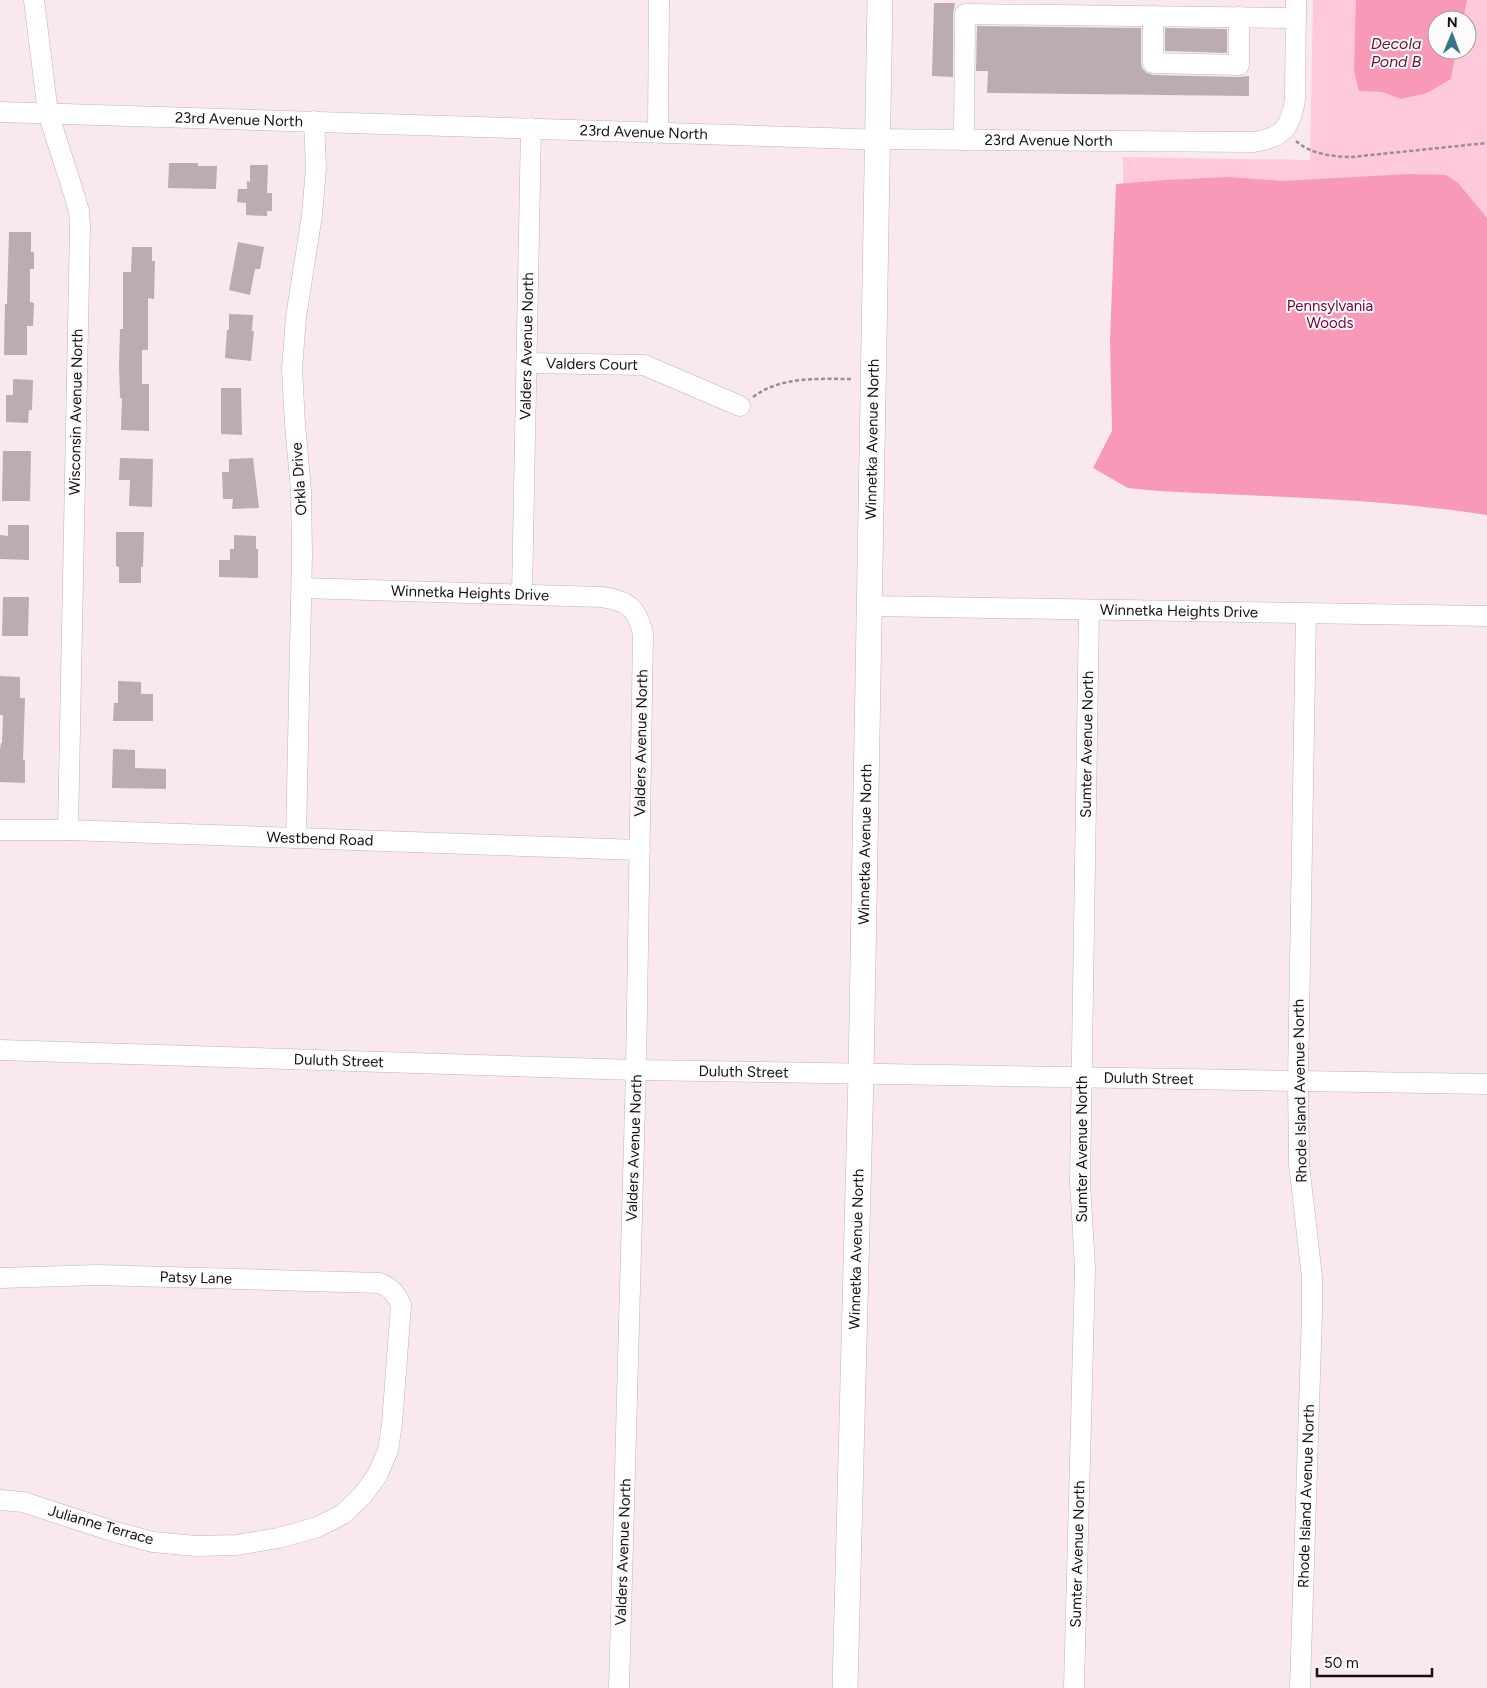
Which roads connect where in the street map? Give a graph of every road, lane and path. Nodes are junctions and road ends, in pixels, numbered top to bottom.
1 (34, 0) edge
2 (659, 0) edge
3 (880, 0) edge
4 (1296, 9) edge
5 (1153, 16) junction
6 (1239, 17) junction
7 (0, 112) edge
8 (48, 113) junction
9 (314, 121) junction
10 (530, 128) junction
11 (1284, 130) junction
12 (658, 132) junction
13 (878, 139) junction
14 (964, 140) junction
15 (1487, 143) edge
16 (526, 363) junction
17 (851, 378) dead end
18 (740, 406) joint
19 (302, 588) junction
20 (522, 594) junction
21 (870, 606) junction
22 (633, 609) joint
23 (1089, 610) junction
24 (1306, 614) junction
25 (1487, 616) edge
26 (0, 830) edge
27 (68, 830) junction
28 (296, 838) junction
29 (640, 850) junction
30 (0, 1050) edge
31 (636, 1070) junction
32 (861, 1075) junction
33 (1081, 1078) junction
34 (1298, 1081) junction
35 (1487, 1084) edge
36 (0, 1278) edge
37 (391, 1288) joint
38 (0, 1500) edge
39 (619, 1688) edge
40 (845, 1688) edge
41 (1074, 1688) edge
42 (1300, 1688) edge

1 - 8 street, Wisconsin Avenue North
2 - 12 street
3 - 13 main road, Winnetka Avenue North
4 - 6 street
4 - 11 street
5 - 6 street
5 - 6 street
5 - 14 street
7 - 8 street, 23rd Avenue North
8 - 9 street, 23rd Avenue North
8 - 27 street, Wisconsin Avenue North
9 - 10 street, 23rd Avenue North
9 - 19 street, Orkla Drive
10 - 12 street, 23rd Avenue North
10 - 16 street, Valders Avenue North
11 - 14 street, 23rd Avenue North
11 - 15 path
12 - 13 street, 23rd Avenue North
13 - 14 street, 23rd Avenue North
13 - 21 main road, Winnetka Avenue North
16 - 18 street, Valders Court
16 - 20 street, Valders Avenue North
17 - 18 path
19 - 20 street, Winnetka Heights Drive
19 - 28 street, Orkla Drive
20 - 22 street, Winnetka Heights Drive
21 - 23 street, Winnetka Heights Drive
21 - 32 main road, Winnetka Avenue North
22 - 29 street, Valders Avenue North
23 - 24 street, Winnetka Heights Drive
23 - 33 street, Sumter Avenue North
24 - 25 street, Winnetka Heights Drive
24 - 34 street, Rhode Island Avenue North
26 - 27 street, Westbend Road
27 - 28 street, Westbend Road
28 - 29 street, Westbend Road
29 - 31 street, Valders Avenue North
30 - 31 street, Duluth Street
31 - 32 street, Duluth Street
31 - 39 street, Valders Avenue North
32 - 33 street, Duluth Street
32 - 40 main road, Winnetka Avenue North
33 - 34 street, Duluth Street
33 - 41 street, Sumter Avenue North
34 - 35 street, Duluth Street
34 - 42 street, Rhode Island Avenue North
36 - 37 street, Patsy Lane
37 - 38 street, Julianne Terrace

